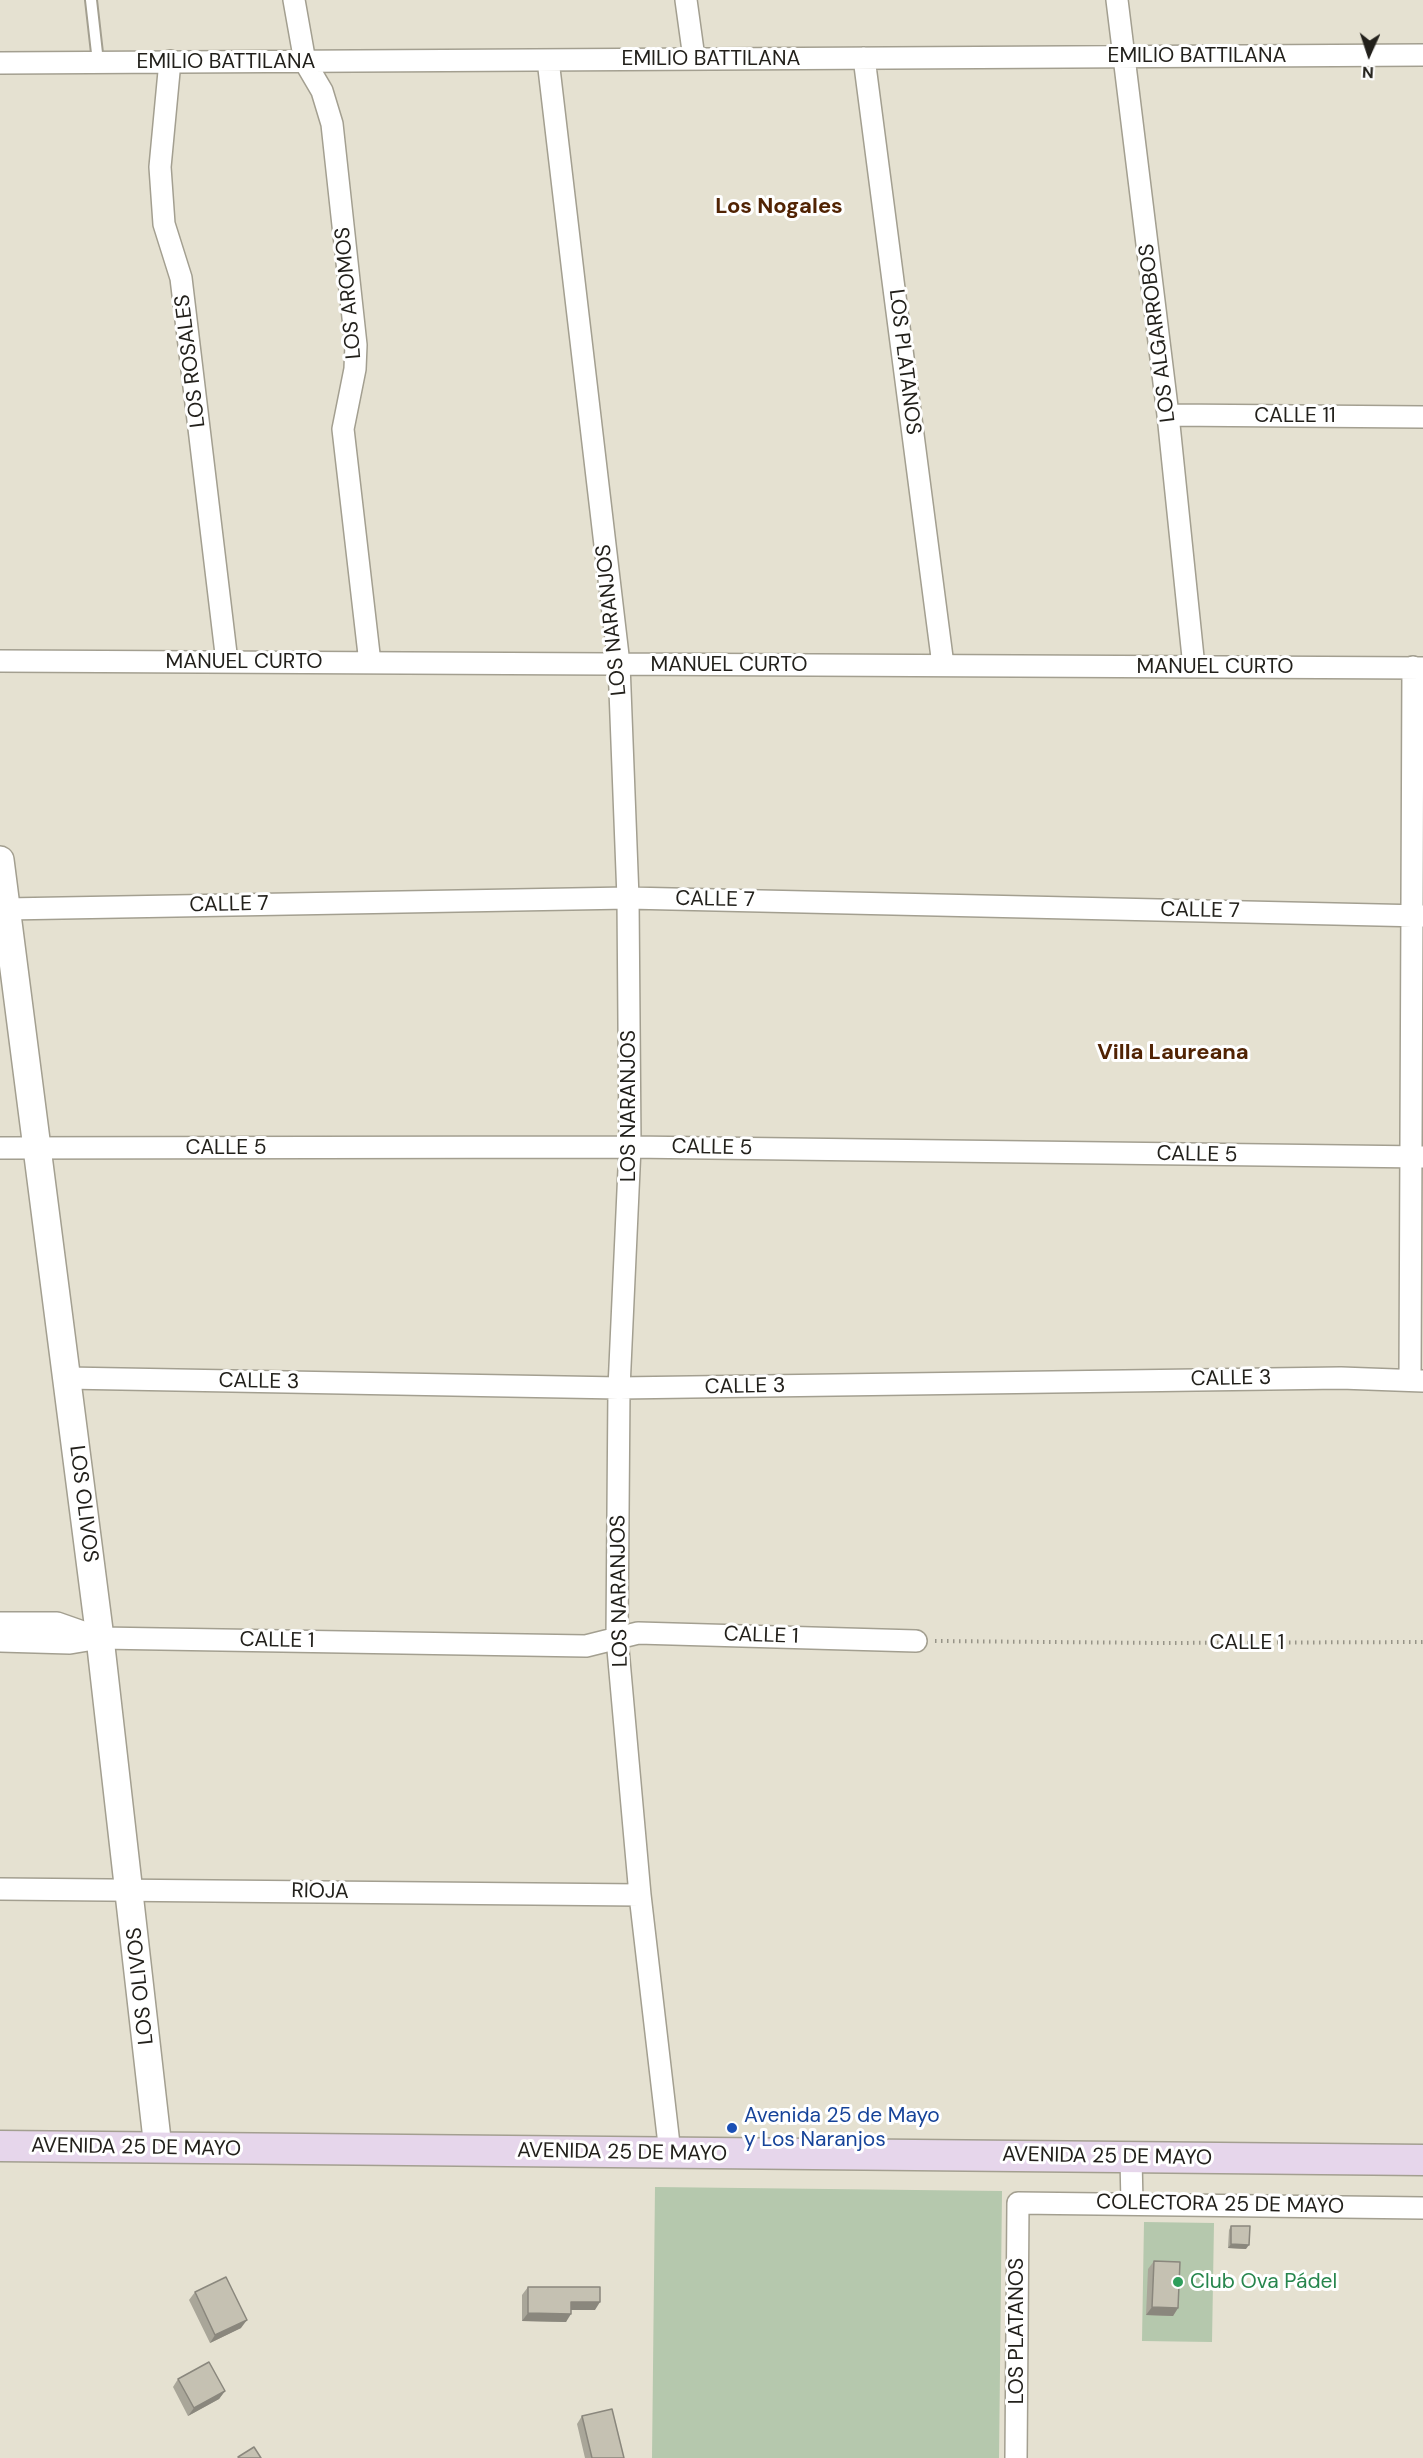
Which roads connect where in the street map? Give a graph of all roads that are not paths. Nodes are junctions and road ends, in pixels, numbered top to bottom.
1 (91, 0) edge
2 (294, 0) edge
3 (686, 0) edge
4 (1117, 0) edge
5 (1423, 55) edge
6 (1125, 57) junction
7 (694, 58) junction
8 (864, 58) junction
9 (548, 60) junction
10 (170, 61) junction
11 (98, 62) junction
12 (305, 62) junction
13 (0, 63) edge
14 (1168, 415) junction
15 (1423, 417) edge
16 (0, 662) edge
17 (227, 662) junction
18 (369, 663) junction
19 (619, 664) junction
20 (943, 665) junction
21 (1194, 667) junction
22 (1418, 668) edge
23 (0, 860) edge
24 (628, 898) junction
25 (6, 909) junction
26 (1417, 916) edge
27 (630, 1147) junction
28 (0, 1148) edge
29 (37, 1148) junction
30 (1417, 1157) edge
31 (66, 1378) junction
32 (1416, 1380) edge
33 (620, 1388) junction
34 (0, 1623) edge
35 (100, 1638) junction
36 (617, 1638) junction
37 (0, 1641) edge
38 (916, 1641) road end
39 (0, 1889) edge
40 (130, 1890) junction
41 (640, 1895) junction
42 (0, 2146) edge
43 (158, 2148) junction
44 (670, 2153) junction
45 (1131, 2158) junction
46 (1423, 2160) edge
47 (1018, 2203) joint
48 (1132, 2204) junction
49 (1423, 2208) edge
50 (1016, 2458) edge

1 - 11 lane
2 - 12 street, LOS AROMOS
3 - 7 street
4 - 6 street, LOS ALGARROBOS
5 - 6 street, EMILIO BATTILANA
6 - 8 street, EMILIO BATTILANA
6 - 14 street, LOS ALGARROBOS
7 - 8 street, EMILIO BATTILANA
7 - 9 street, EMILIO BATTILANA
8 - 20 street, LOS PLATANOS
9 - 12 street, EMILIO BATTILANA
9 - 19 street, LOS NARANJOS
10 - 11 street, EMILIO BATTILANA
10 - 12 street, EMILIO BATTILANA
10 - 17 street, LOS ROSALES
11 - 13 street, EMILIO BATTILANA
12 - 18 street, LOS AROMOS
14 - 15 street, CALLE 11
14 - 21 street, LOS ALGARROBOS
16 - 17 street, MANUEL CURTO
17 - 18 street, MANUEL CURTO
18 - 19 street, MANUEL CURTO
19 - 20 street, MANUEL CURTO
19 - 24 street, LOS NARANJOS
20 - 21 street, MANUEL CURTO
21 - 22 street, MANUEL CURTO
22 - 26 street
23 - 25 street, LOS OLIVOS
24 - 25 street, CALLE 7
24 - 26 street, CALLE 7
24 - 27 street, LOS NARANJOS
25 - 29 street, LOS OLIVOS
26 - 30 street
27 - 29 street, CALLE 5
27 - 30 street, CALLE 5
27 - 33 street, LOS NARANJOS
28 - 29 street, CALLE 5
29 - 31 street, LOS OLIVOS
30 - 32 street
31 - 33 street, CALLE 3
31 - 35 street, LOS OLIVOS
32 - 33 street, CALLE 3
33 - 36 street, LOS NARANJOS
34 - 35 street, CALLE 1
35 - 36 street, CALLE 1
35 - 37 street, CALLE 1
35 - 40 street, LOS OLIVOS
36 - 38 street, CALLE 1
36 - 41 street, LOS NARANJOS
39 - 40 street, RIOJA
40 - 41 street, RIOJA
40 - 43 street, LOS OLIVOS
41 - 44 street, LOS NARANJOS
42 - 43 main road, AVENIDA 25 DE MAYO
43 - 44 main road, AVENIDA 25 DE MAYO
44 - 45 main road, AVENIDA 25 DE MAYO
45 - 46 main road, AVENIDA 25 DE MAYO
45 - 48 street
47 - 48 street, COLECTORA 25 DE MAYO
47 - 50 street, LOS PLATANOS
48 - 49 street, COLECTORA 25 DE MAYO

